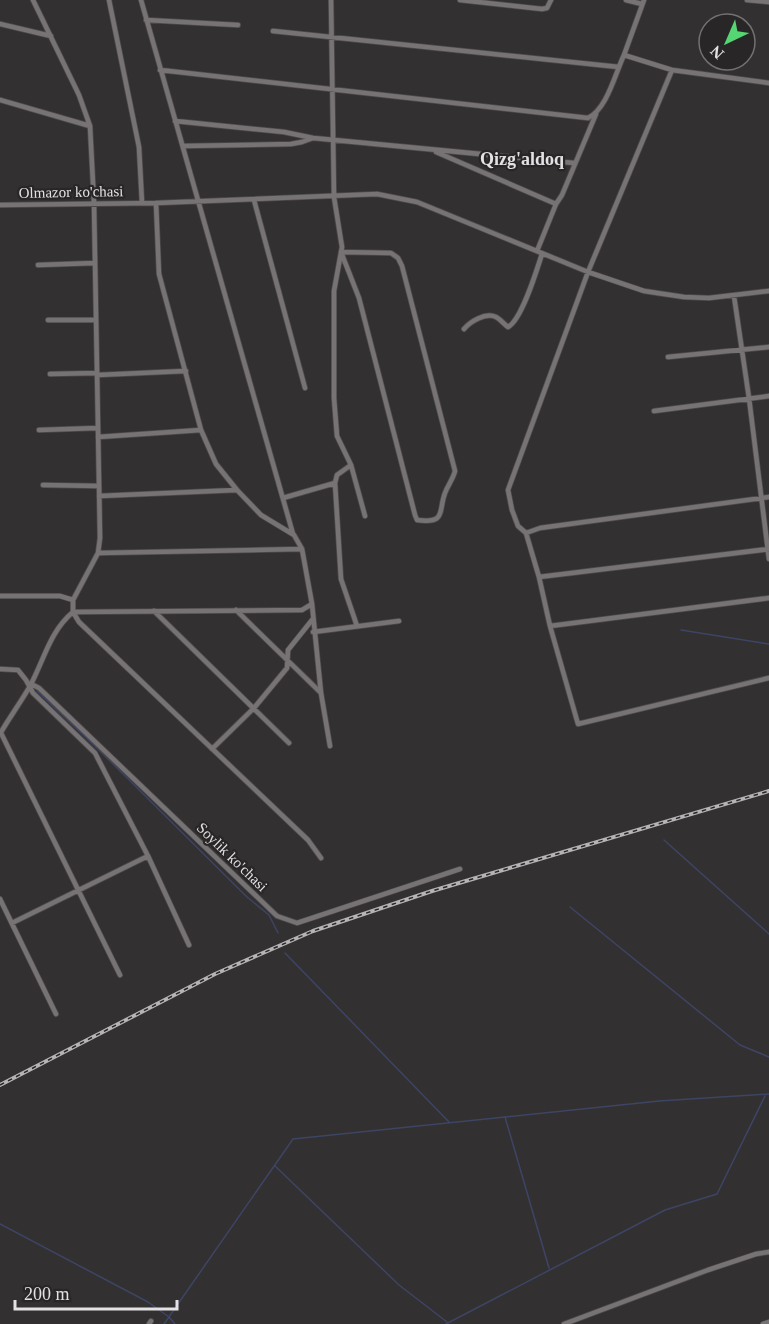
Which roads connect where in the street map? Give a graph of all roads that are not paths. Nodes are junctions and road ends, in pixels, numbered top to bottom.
1 (33, 0) edge
2 (109, 0) edge
3 (141, 0) edge
4 (331, 0) edge
5 (460, 0) edge
6 (551, 0) edge
7 (626, 0) edge
8 (747, 0) edge
9 (643, 2) edge
10 (769, 2) edge
11 (146, 20) junction
12 (0, 24) edge
13 (238, 26) dead end
14 (273, 31) dead end
15 (51, 36) junction
16 (331, 38) junction
17 (624, 55) junction
18 (619, 67) junction
19 (160, 70) junction
20 (672, 70) junction
21 (769, 83) edge
22 (331, 89) junction
23 (0, 100) edge
24 (596, 114) junction
25 (176, 121) junction
26 (90, 126) junction
27 (313, 138) junction
28 (332, 139) junction
29 (183, 146) junction
30 (431, 150) junction
31 (574, 163) junction
32 (334, 197) junction
33 (254, 200) junction
34 (200, 202) junction
35 (94, 203) junction
36 (142, 203) junction
37 (156, 203) junction
38 (556, 204) junction
39 (0, 205) edge
40 (341, 252) junction
41 (539, 252) junction
42 (95, 263) junction
43 (38, 265) dead end
44 (588, 272) junction
45 (769, 291) edge
46 (734, 296) junction
47 (48, 320) dead end
48 (96, 320) junction
49 (464, 329) dead end
50 (769, 347) edge
51 (742, 351) junction
52 (668, 357) dead end
53 (186, 371) junction
54 (51, 374) dead end
55 (97, 374) junction
56 (305, 388) dead end
57 (769, 396) edge
58 (749, 398) junction
59 (654, 411) dead end
60 (98, 428) junction
61 (39, 430) dead end
62 (201, 430) junction
63 (98, 436) junction
64 (351, 465) junction
65 (335, 483) junction
66 (43, 485) dead end
67 (99, 486) junction
68 (237, 490) junction
69 (99, 496) junction
70 (769, 497) edge
71 (283, 498) junction
72 (760, 498) junction
73 (365, 516) dead end
74 (525, 532) junction
75 (294, 535) junction
76 (302, 549) junction
77 (769, 549) edge
78 (98, 553) junction
79 (769, 559) edge
80 (539, 577) junction
81 (0, 596) edge
82 (769, 598) edge
83 (73, 600) junction
84 (312, 604) junction
85 (236, 610) junction
86 (154, 611) junction
87 (73, 612) junction
88 (312, 620) junction
89 (399, 621) dead end
90 (357, 626) junction
91 (550, 626) junction
92 (313, 633) junction
93 (287, 662) junction
94 (0, 669) edge
95 (769, 678) edge
96 (31, 685) junction
97 (321, 693) junction
98 (254, 708) junction
99 (0, 734) edge
100 (289, 743) dead end
101 (330, 746) dead end
102 (100, 748) junction
103 (212, 749) junction
104 (95, 753) junction
105 (148, 856) junction
106 (321, 858) dead end
107 (460, 869) dead end
108 (78, 891) junction
109 (0, 899) edge
110 (12, 923) junction
111 (189, 945) dead end
112 (120, 975) dead end
113 (56, 1014) dead end
114 (769, 1252) edge
115 (769, 1322) edge
116 (564, 1324) edge
117 (763, 1324) edge

1 - 15 street
2 - 36 street
3 - 11 street
4 - 16 street
5 - 6 street
7 - 9 street
8 - 10 street
9 - 17 street
11 - 13 street
11 - 19 street
12 - 15 street
14 - 16 street
15 - 26 street
16 - 18 street
16 - 22 street
17 - 18 street
17 - 20 street
18 - 24 street
19 - 22 street
19 - 25 street
20 - 21 street
20 - 44 street
22 - 24 street
22 - 28 street
23 - 26 street
24 - 31 street
25 - 27 street
25 - 29 street
26 - 35 street
27 - 28 street
27 - 29 street
28 - 30 street
28 - 32 street
29 - 34 street
30 - 31 street
30 - 38 street
31 - 38 street
32 - 33 street, Olmazor ko'chasi
32 - 40 street
32 - 41 street, Olmazor ko'chasi
33 - 34 street, Olmazor ko'chasi
33 - 56 street
34 - 37 street, Olmazor ko'chasi
34 - 71 street
35 - 36 street, Olmazor ko'chasi
35 - 39 street, Olmazor ko'chasi
35 - 42 street
36 - 37 street, Olmazor ko'chasi
37 - 53 street
38 - 41 street
40 - 40 street
40 - 64 street
41 - 44 street, Olmazor ko'chasi
41 - 49 street
42 - 43 street
42 - 48 street
44 - 46 street, Olmazor ko'chasi
44 - 74 street
45 - 46 street, Olmazor ko'chasi
46 - 51 street
47 - 48 street
48 - 55 street
50 - 51 street
51 - 52 street
51 - 58 street
53 - 55 street
53 - 62 street
54 - 55 street
55 - 60 street
57 - 58 street
58 - 59 street
58 - 72 street
60 - 61 street
60 - 63 street
62 - 63 street
62 - 68 street
63 - 67 street
64 - 65 street
64 - 73 street
65 - 71 street
65 - 90 street
66 - 67 street
67 - 69 street
68 - 69 street
68 - 75 street
69 - 78 street
70 - 72 street
71 - 75 street
72 - 74 street
72 - 77 street
74 - 80 street
75 - 76 street
76 - 78 street
76 - 84 street
77 - 79 street
77 - 80 street
78 - 83 street
80 - 91 street
81 - 83 street
82 - 91 street
83 - 87 street
84 - 85 street
84 - 88 street
85 - 86 street
85 - 93 street
86 - 87 street
86 - 98 street
87 - 96 street
87 - 103 street
88 - 92 street
88 - 93 street
89 - 90 street
90 - 92 street
91 - 95 street
92 - 97 street
93 - 97 street
93 - 98 street
94 - 96 street
96 - 99 street
96 - 102 street, Soylik ko'chasi
96 - 104 street
97 - 101 street
98 - 100 street
98 - 103 street
99 - 108 street
102 - 104 street
102 - 107 street, Soylik ko'chasi
103 - 106 street
104 - 105 street
105 - 108 street
105 - 111 street
108 - 110 street
108 - 112 street
109 - 110 street
110 - 113 street
114 - 116 street
115 - 117 street

